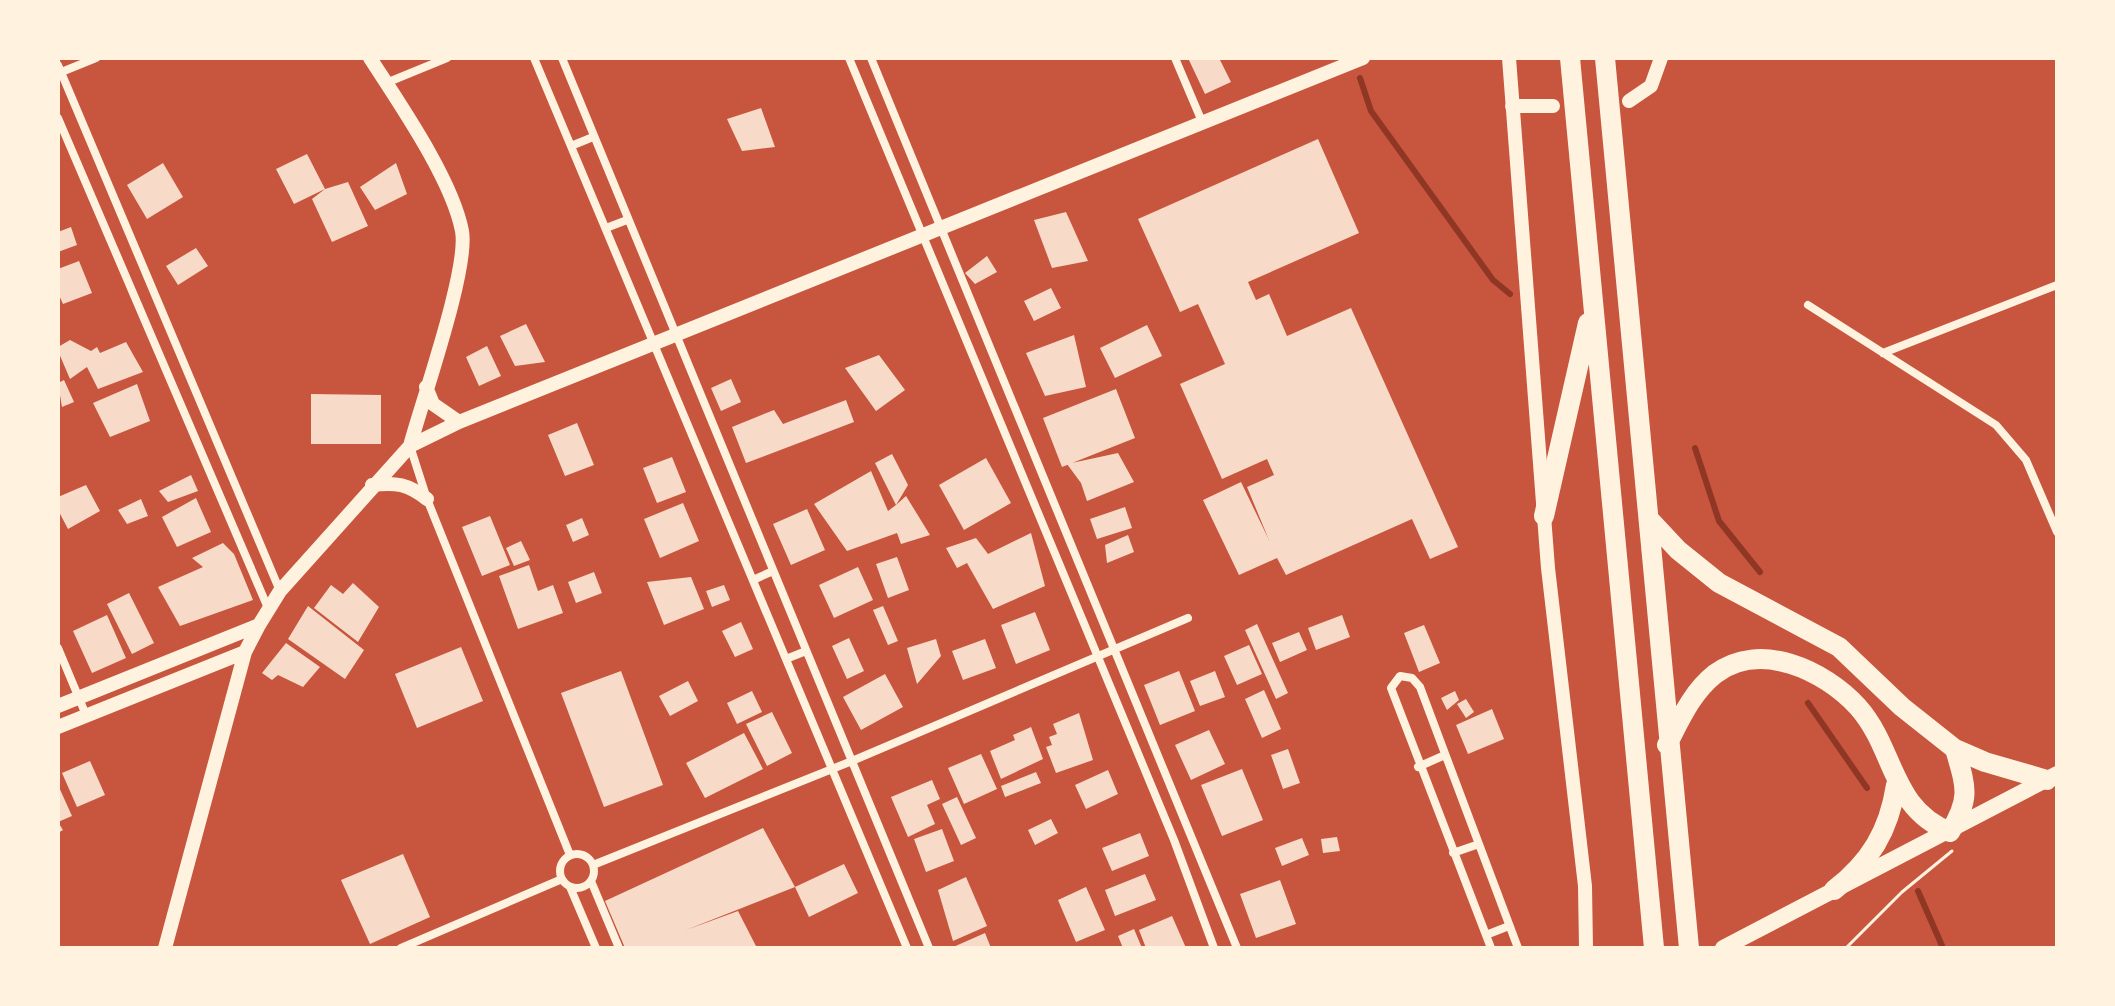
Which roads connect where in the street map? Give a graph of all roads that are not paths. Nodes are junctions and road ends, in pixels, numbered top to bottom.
1 (96, 58) edge
2 (370, 58) edge
3 (447, 58) edge
4 (534, 58) edge
5 (562, 58) edge
6 (849, 58) edge
7 (871, 58) edge
8 (1175, 58) edge
9 (1363, 58) edge
10 (1509, 58) edge
11 (1570, 58) edge
12 (1605, 58) edge
13 (1661, 58) edge
14 (59, 70) edge
15 (386, 83) junction
16 (1629, 101) dead end
17 (1512, 106) junction
18 (1553, 106) dead end
19 (893, 113) junction
20 (58, 118) edge
21 (875, 119) junction
22 (1203, 125) junction
23 (593, 137) junction
24 (571, 146) junction
25 (106, 180) junction
26 (88, 188) junction
27 (627, 220) junction
28 (606, 228) junction
29 (942, 230) junction
30 (924, 237) junction
31 (148, 281) junction
32 (2057, 285) edge
33 (131, 289) junction
34 (1593, 303) junction
35 (1808, 305) dead end
36 (674, 337) junction
37 (654, 345) junction
38 (989, 345) junction
39 (972, 351) junction
40 (1883, 353) junction
41 (187, 374) junction
42 (170, 381) junction
43 (426, 387) junction
44 (459, 422) junction
45 (1024, 430) junction
46 (1007, 436) junction
47 (410, 446) junction
48 (225, 463) junction
49 (208, 470) junction
50 (372, 485) junction
51 (736, 485) junction
52 (717, 494) junction
53 (427, 499) junction
54 (1544, 516) junction
55 (1649, 519) junction
56 (1062, 522) junction
57 (1046, 529) junction
58 (2057, 532) edge
59 (773, 571) junction
60 (753, 580) junction
61 (280, 591) junction
62 (268, 608) junction
63 (1188, 618) dead end
64 (259, 625) junction
65 (58, 648) edge
66 (806, 651) junction
67 (1115, 651) junction
68 (245, 652) junction
69 (1099, 658) junction
70 (786, 659) junction
71 (78, 697) junction
72 (58, 706) edge
73 (86, 715) junction
74 (58, 727) edge
75 (1667, 745) junction
76 (1955, 749) junction
77 (1445, 755) junction
78 (852, 761) junction
79 (1418, 767) junction
80 (832, 769) junction
81 (2052, 777) edge
82 (1896, 785) junction
83 (1190, 833) junction
84 (1174, 840) junction
85 (1953, 840) junction
86 (1479, 844) junction
87 (1453, 853) junction
88 (570, 855) junction
89 (593, 865) junction
90 (900, 877) junction
91 (562, 879) junction
92 (591, 881) junction
93 (881, 886) junction
94 (570, 887) junction
95 (1834, 890) junction
96 (1215, 895) junction
97 (1196, 904) junction
98 (1509, 926) junction
99 (1486, 935) junction
100 (165, 948) edge
101 (401, 948) edge
102 (596, 948) edge
103 (619, 948) edge
104 (907, 948) edge
105 (929, 948) edge
106 (1214, 948) edge
107 (1237, 948) edge
108 (1491, 948) edge
109 (1518, 948) edge
110 (1586, 948) edge
111 (1654, 948) edge
112 (1689, 948) edge
113 (1723, 948) edge

1 - 14 street
2 - 15 street
3 - 15 street
4 - 24 street
5 - 23 street
6 - 21 street
7 - 19 street
8 - 22 street
9 - 22 street
10 - 17 street
11 - 34 highway
12 - 55 highway
13 - 16 street
14 - 25 street
15 - 43 street
17 - 18 street
17 - 54 street
19 - 21 street
19 - 29 street
20 - 26 street
21 - 30 street
22 - 29 street
23 - 24 street
23 - 27 street
24 - 28 street
25 - 26 street
25 - 31 street
26 - 33 street
27 - 28 street
27 - 36 street
28 - 37 street
29 - 30 street
29 - 38 street
30 - 36 street
30 - 39 street
31 - 33 street
31 - 41 street
32 - 40 street
33 - 42 street
34 - 54 highway
34 - 111 highway
35 - 40 street
36 - 37 street
36 - 51 street
37 - 44 street
37 - 52 street
38 - 39 street
38 - 45 street
39 - 46 street
40 - 58 street
41 - 42 street
41 - 48 street
42 - 49 street
43 - 44 street
43 - 47 street
44 - 47 street
45 - 46 street
45 - 56 street
46 - 57 street
47 - 50 street
47 - 53 street
48 - 49 street
48 - 61 street
49 - 62 street
50 - 53 street
50 - 61 street
51 - 52 street
51 - 59 street
52 - 60 street
53 - 88 street
54 - 110 street
55 - 75 highway
55 - 76 highway
56 - 57 street
56 - 67 street
57 - 69 street
59 - 60 street
59 - 66 street
60 - 70 street
61 - 62 street
62 - 64 street
63 - 67 street
64 - 68 street
64 - 71 street
65 - 71 street
66 - 70 street
66 - 78 street
67 - 69 street
67 - 83 street
68 - 73 street
68 - 100 street
69 - 78 street
69 - 84 street
70 - 80 street
71 - 72 street
71 - 73 street
73 - 74 street
75 - 82 highway
75 - 112 highway
76 - 81 highway
76 - 85 highway
77 - 79 street
77 - 79 street
77 - 86 street
78 - 80 street
78 - 90 street
79 - 87 street
80 - 89 street
80 - 93 street
81 - 85 main road
82 - 85 highway
82 - 95 highway
83 - 84 street
83 - 96 street
84 - 97 street
85 - 95 main road
86 - 87 street
86 - 98 street
87 - 99 street
88 - 89 street
88 - 91 street
89 - 92 street
90 - 93 street
90 - 105 street
91 - 94 street
91 - 101 street
92 - 94 street
92 - 103 street
93 - 104 street
94 - 102 street
95 - 113 main road
96 - 97 street
96 - 107 street
97 - 106 street
98 - 99 street
98 - 109 street
99 - 108 street

